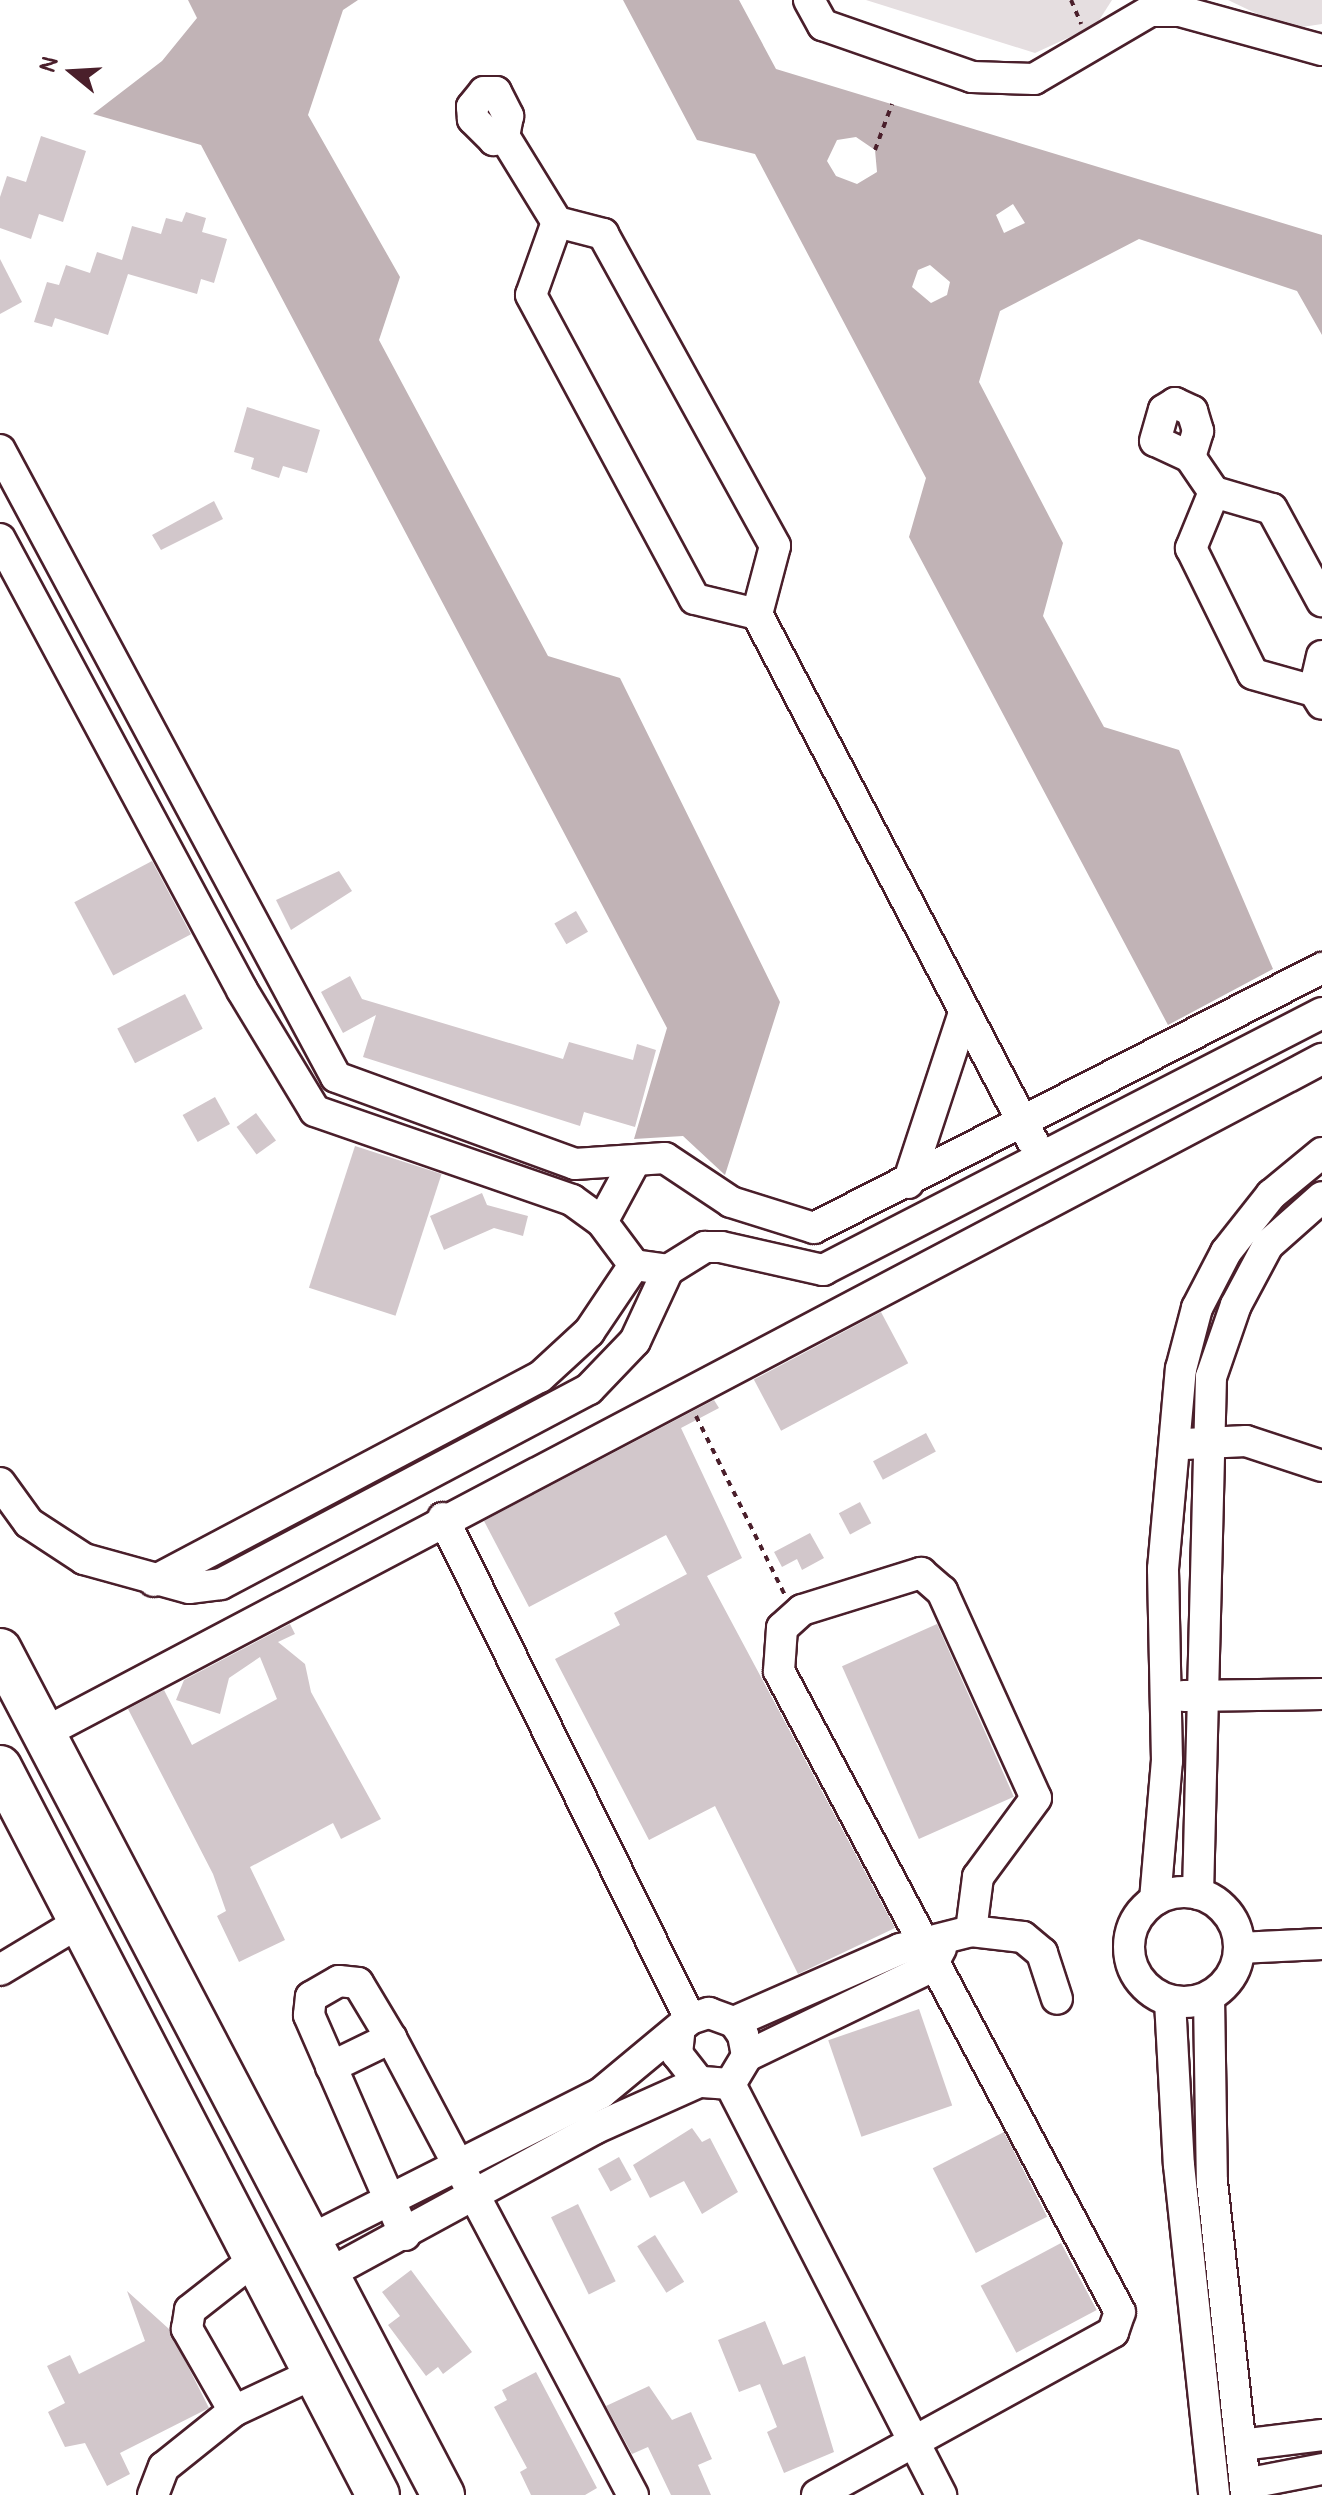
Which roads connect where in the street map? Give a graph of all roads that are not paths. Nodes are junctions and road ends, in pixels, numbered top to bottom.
1 (809, 0) edge
2 (1322, 50) edge
3 (504, 136) dead end
4 (557, 222) junction
5 (0, 450) edge
6 (1190, 457) dead end
7 (1214, 492) junction
8 (0, 539) edge
9 (1322, 601) edge
10 (757, 614) junction
11 (1322, 656) edge
12 (1318, 698) edge
13 (1322, 968) edge
14 (964, 1013) junction
15 (1322, 1013) edge
16 (1322, 1059) edge
17 (1024, 1125) junction
18 (1322, 1153) edge
19 (1041, 1158) junction
20 (635, 1161) junction
21 (908, 1183) junction
22 (1322, 1197) edge
23 (723, 1198) junction
24 (602, 1222) junction
25 (705, 1247) junction
26 (634, 1265) junction
27 (668, 1270) junction
28 (1170, 1443) junction
29 (1205, 1446) junction
30 (1322, 1466) edge
31 (0, 1483) edge
32 (443, 1518) junction
33 (154, 1581) junction
34 (0, 1650) edge
35 (1322, 1694) edge
36 (1202, 1695) junction
37 (1165, 1696) junction
38 (44, 1733) junction
39 (0, 1767) edge
40 (1198, 1894) junction
41 (1155, 1900) junction
42 (80, 1922) junction
43 (1322, 1944) edge
44 (942, 1946) junction
45 (1239, 1948) junction
46 (0, 1970) edge
47 (1209, 1997) junction
48 (1057, 1999) dead end
49 (1170, 2001) junction
50 (734, 2022) junction
51 (685, 2026) junction
52 (391, 2038) junction
53 (747, 2056) junction
54 (331, 2067) junction
55 (699, 2082) junction
56 (730, 2084) junction
57 (455, 2166) junction
58 (472, 2198) junction
59 (387, 2200) junction
60 (405, 2235) junction
61 (320, 2257) junction
62 (255, 2259) junction
63 (315, 2373) junction
64 (234, 2411) junction
65 (1322, 2435) edge
66 (1292, 2439) junction
67 (913, 2441) junction
68 (1244, 2475) edge
69 (1306, 2478) edge
70 (1213, 2489) edge
71 (153, 2495) edge
72 (378, 2495) edge
73 (443, 2495) edge
74 (633, 2495) edge
75 (817, 2495) edge
76 (941, 2495) edge

1 - 2 street
3 - 4 street
4 - 10 street
4 - 10 street
5 - 20 street
6 - 7 street
7 - 9 street
7 - 12 street
8 - 24 street
10 - 14 street
11 - 12 street
13 - 17 street
14 - 17 street
14 - 21 street
15 - 19 street
16 - 32 street
17 - 19 street
17 - 21 street
18 - 28 street
19 - 25 street
20 - 23 street
20 - 24 street
21 - 23 street
22 - 29 street
23 - 25 street
24 - 26 street
25 - 27 street
26 - 27 street
26 - 33 street
27 - 33 street
28 - 29 street
28 - 37 street
29 - 30 street
29 - 36 street
31 - 33 street
32 - 38 street
32 - 51 street
34 - 38 highway
35 - 36 street
36 - 37 street
36 - 40 street
37 - 41 street
38 - 61 highway
39 - 42 highway
40 - 41 street
40 - 45 street
41 - 49 street
42 - 46 street
42 - 62 highway
43 - 45 street
44 - 44 street
44 - 48 street
44 - 50 street
44 - 53 street
44 - 67 street
45 - 47 street
47 - 49 street
47 - 68 street
49 - 70 street
50 - 51 street
50 - 53 street
51 - 55 street
51 - 57 street
52 - 54 street
52 - 54 street
52 - 57 street
53 - 56 street
54 - 59 street
55 - 56 street
55 - 58 street
56 - 67 street
57 - 58 street
57 - 59 street
58 - 60 street
58 - 74 street
59 - 60 street
59 - 61 street
60 - 61 street
61 - 73 highway
62 - 63 highway
62 - 64 street
63 - 64 street
63 - 72 highway
64 - 71 street
65 - 66 street
66 - 68 street
66 - 69 street
67 - 75 street
67 - 76 street
68 - 69 street
68 - 70 street

